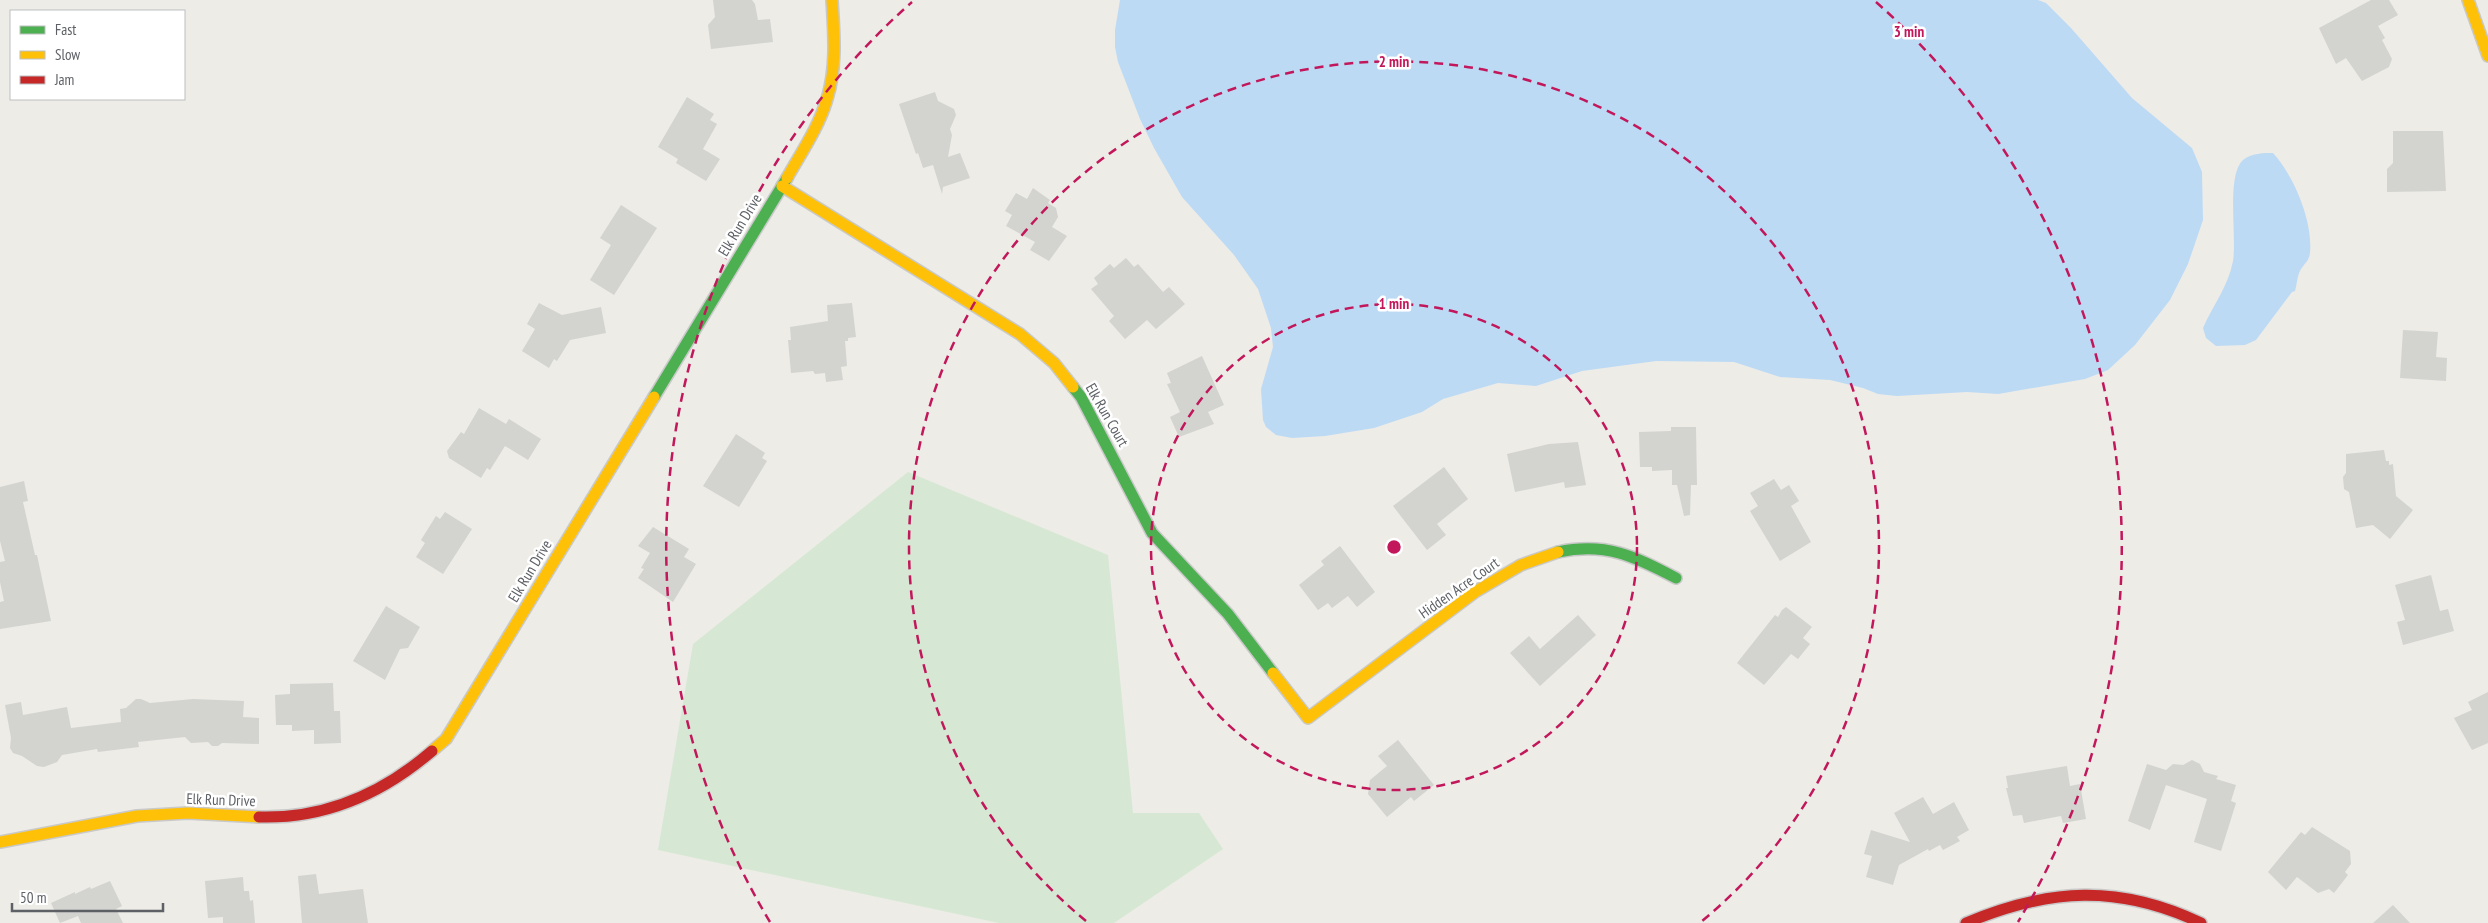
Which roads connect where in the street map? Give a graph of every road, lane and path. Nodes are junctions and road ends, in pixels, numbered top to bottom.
1 (832, 0) edge
2 (2468, 0) edge
3 (2488, 56) edge
4 (782, 186) junction
5 (1676, 578) dead end
6 (1308, 718) joint
7 (0, 842) edge
8 (1966, 923) edge
9 (2201, 923) edge

1 - 4 street, Elk Run Drive
2 - 3 street
4 - 6 street, Elk Run Court
4 - 7 street, Elk Run Drive
5 - 6 street, Hidden Acre Court
8 - 9 street

